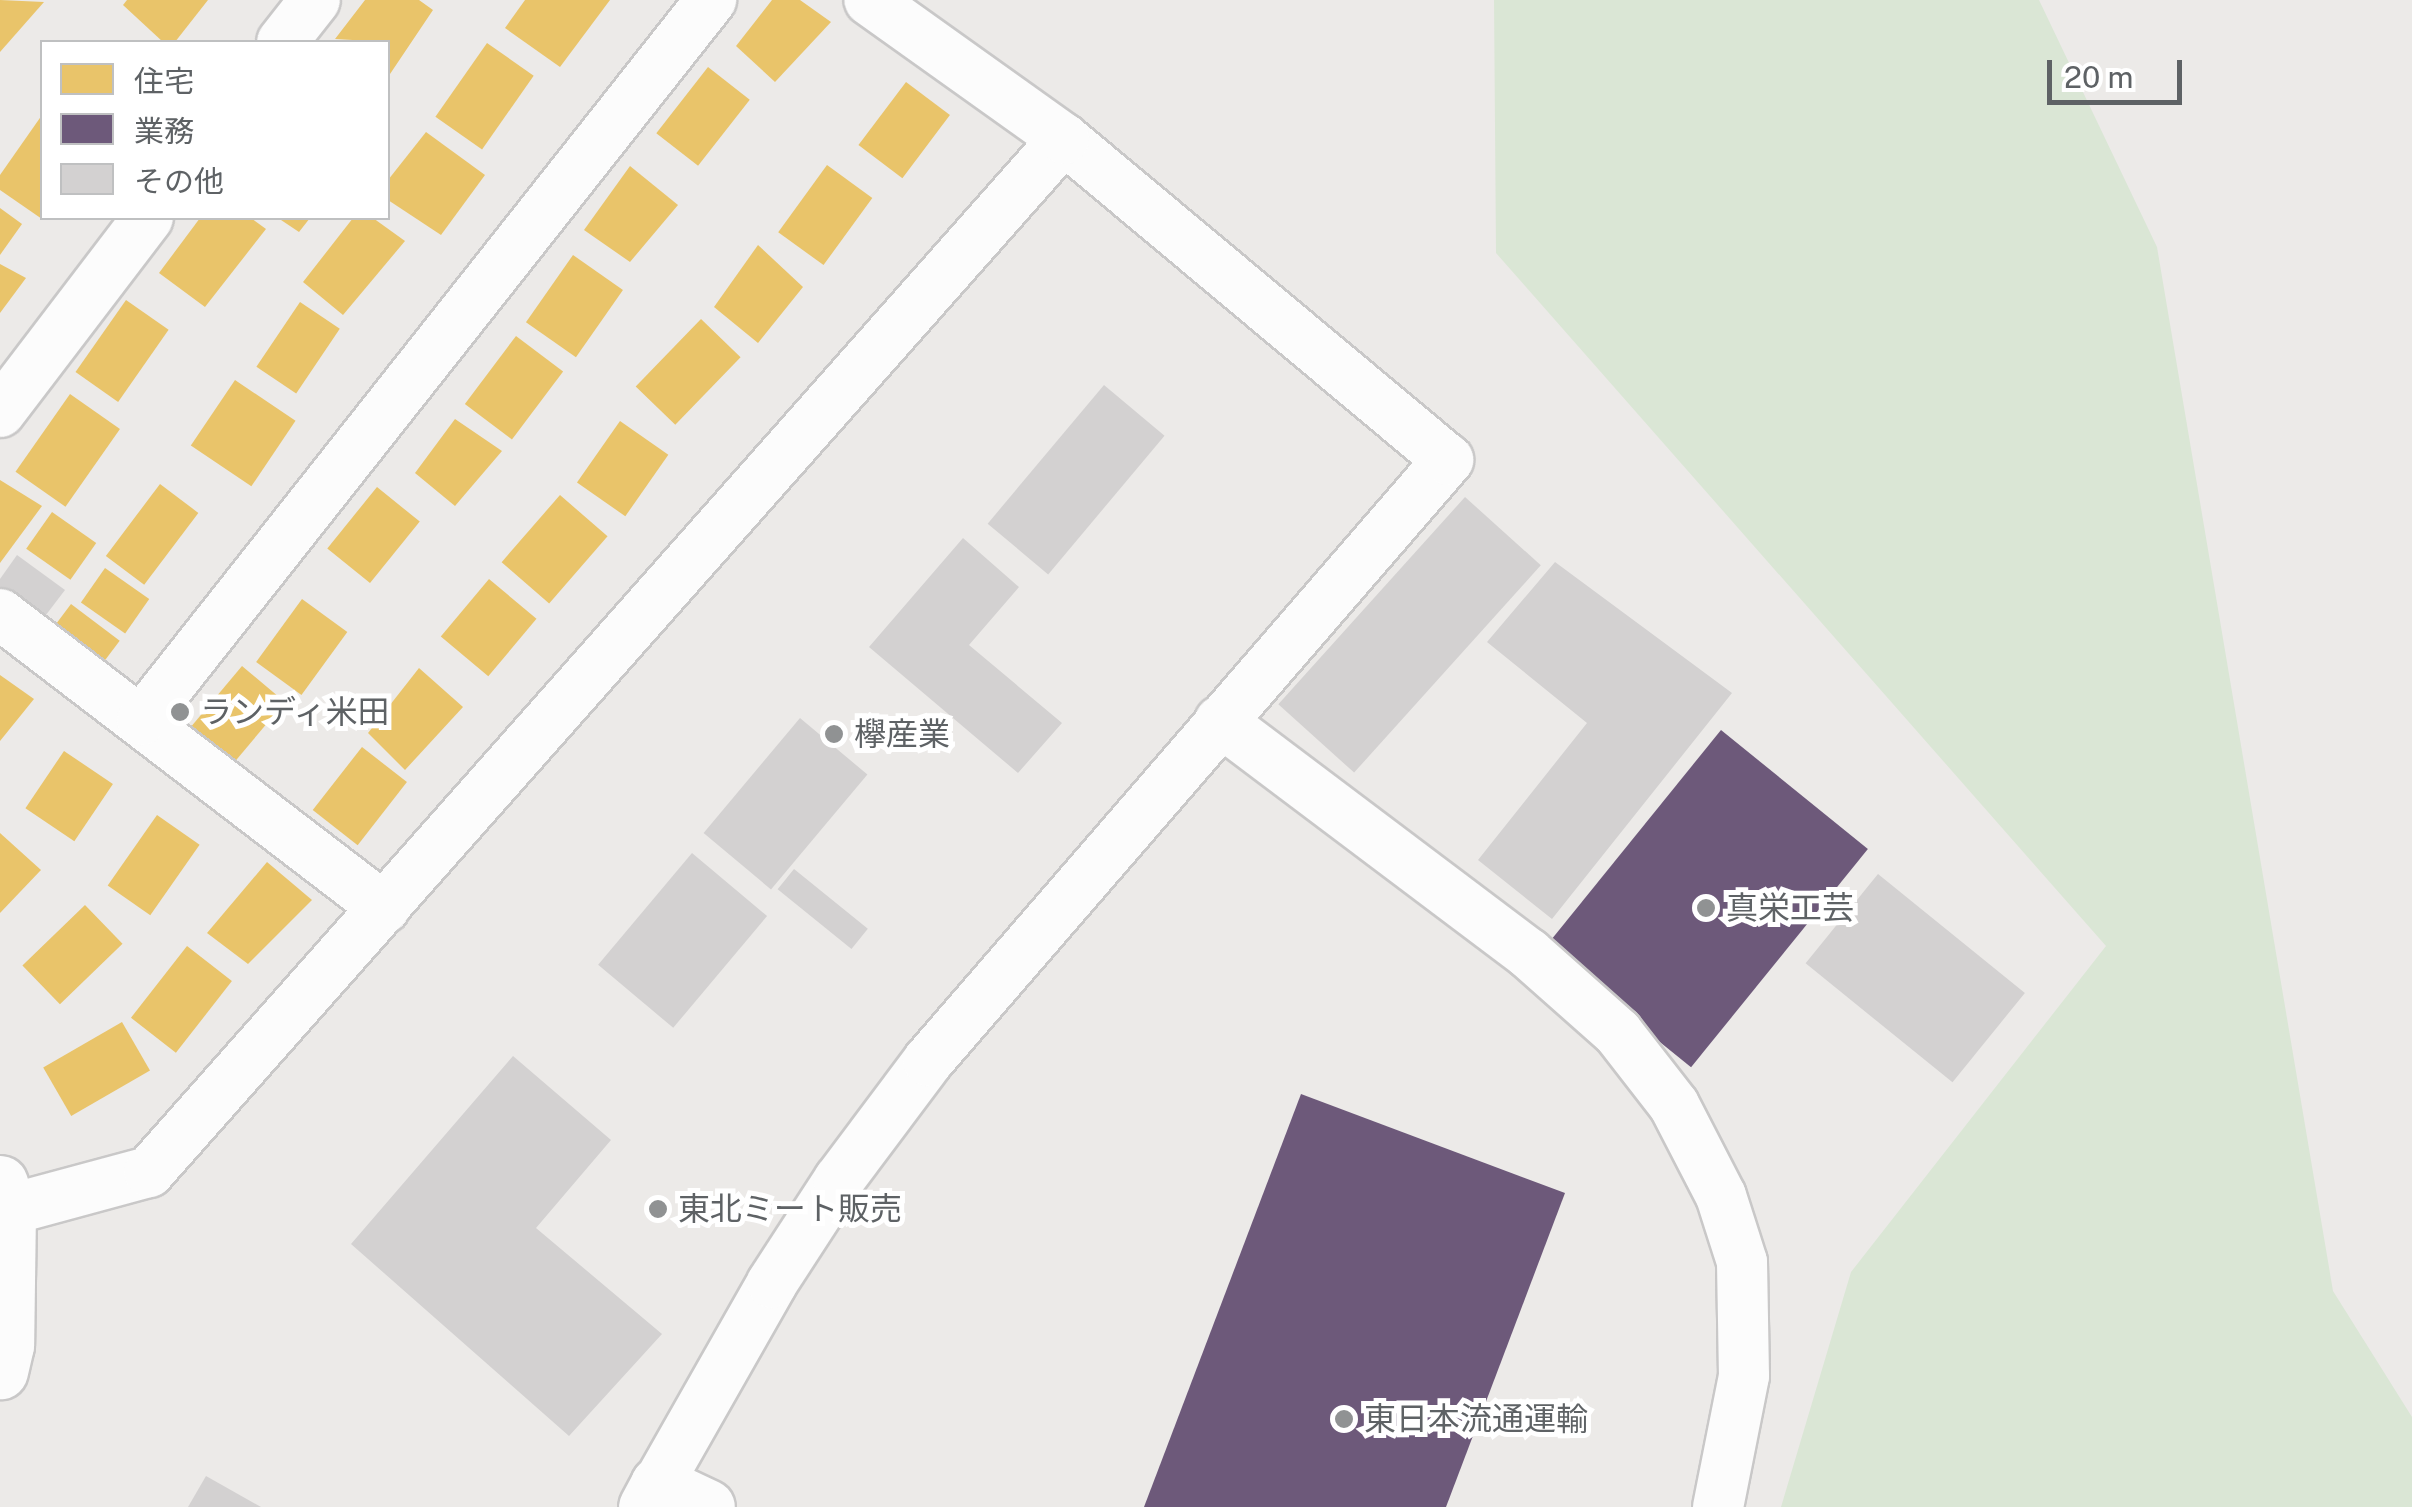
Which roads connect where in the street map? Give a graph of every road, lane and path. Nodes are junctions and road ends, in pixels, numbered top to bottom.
1 (315, 0) edge
2 (711, 0) edge
3 (870, 0) edge
4 (284, 40) edge
5 (1064, 139) junction
6 (146, 220) edge
7 (0, 412) edge
8 (0, 614) edge
9 (142, 720) junction
10 (1220, 721) junction
11 (386, 908) junction
12 (4, 1196) edge
13 (0, 1371) edge
14 (652, 1496) edge
15 (707, 1507) edge
16 (1718, 1507) edge

1 - 4 street
2 - 9 street
3 - 5 street
5 - 10 street
5 - 11 street
6 - 7 street
8 - 9 street
9 - 11 street
10 - 14 street
10 - 16 street
11 - 12 street
12 - 13 street
14 - 15 street

